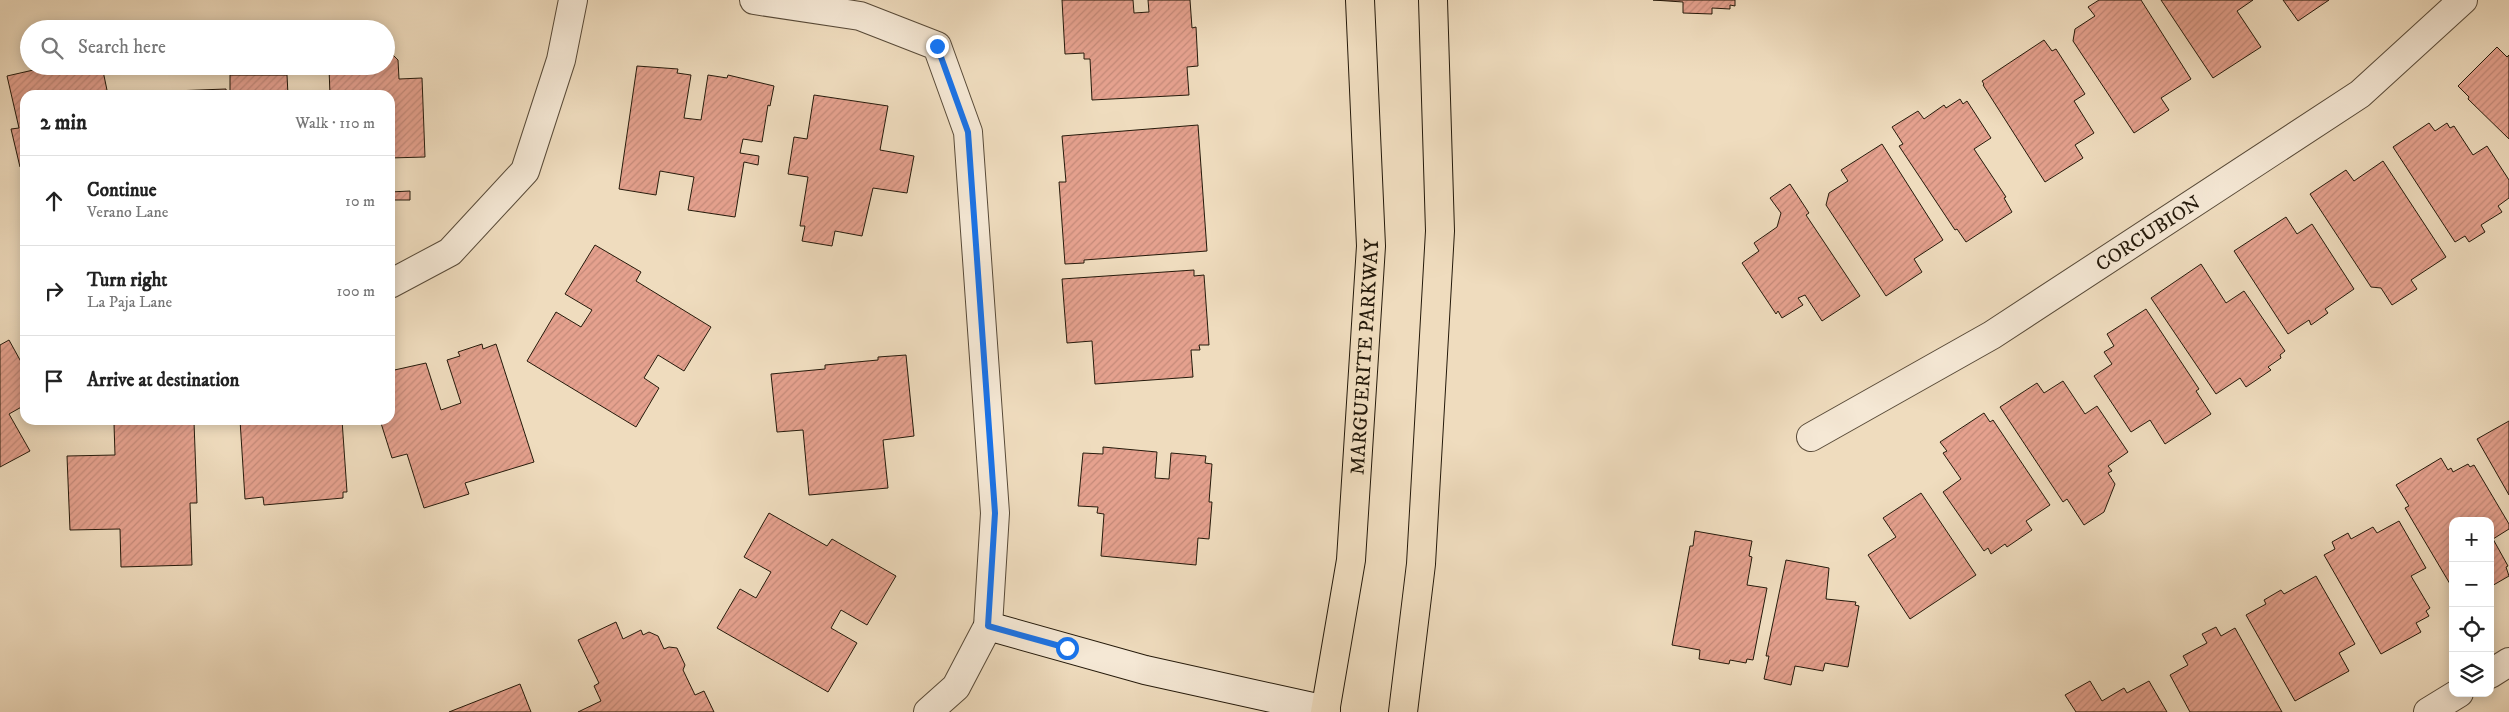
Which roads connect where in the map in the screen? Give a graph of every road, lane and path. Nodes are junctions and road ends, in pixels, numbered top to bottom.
1 (573, 0) edge
2 (754, 0) edge
3 (1360, 0) edge
4 (1432, 0) edge
5 (2463, 0) edge
6 (395, 281) edge
7 (1811, 437) dead end
8 (988, 626) junction
9 (2509, 662) edge
10 (2494, 671) edge
11 (2452, 697) edge
12 (1325, 711) edge
13 (928, 712) edge
14 (1403, 712) edge
15 (2428, 712) edge

1 - 6 street
2 - 8 street
3 - 12 main road, MARGUERITE PARKWAY
4 - 14 main road
5 - 7 street, CORCUBION
8 - 12 street
8 - 13 street
9 - 10 street
11 - 15 street

